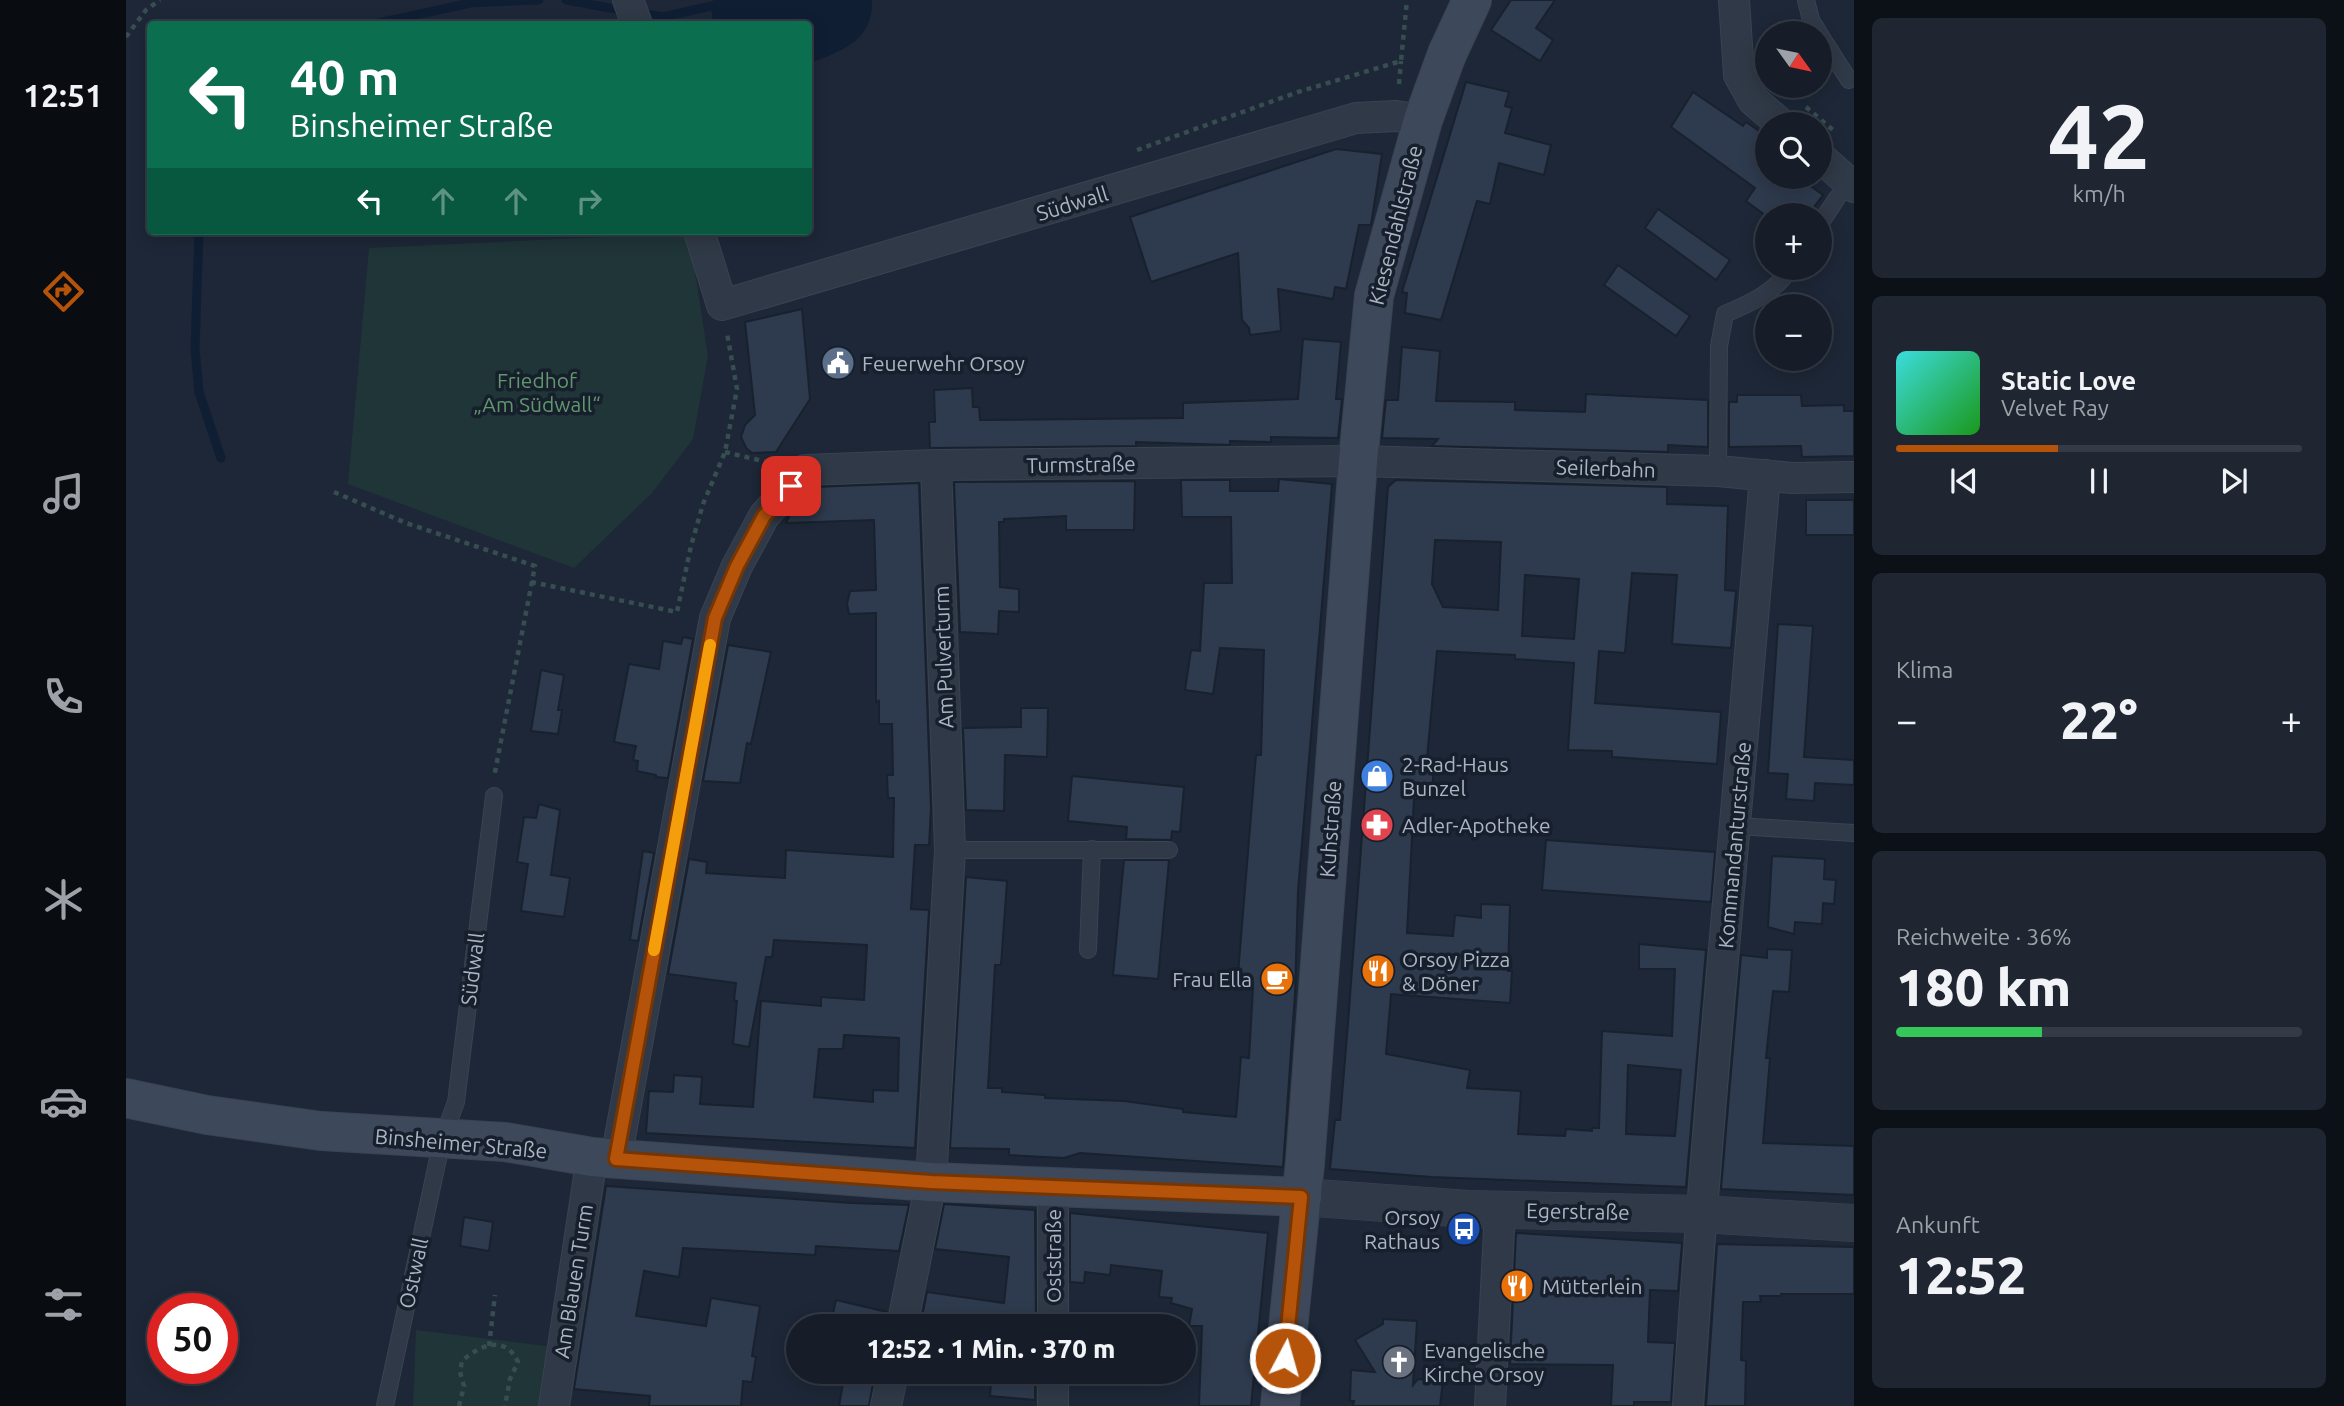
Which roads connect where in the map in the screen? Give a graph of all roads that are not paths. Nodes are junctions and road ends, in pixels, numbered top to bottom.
1 (628, 0) edge
2 (1472, 0) edge
3 (1734, 0) edge
4 (1806, 0) edge
5 (635, 21) edge
6 (1812, 21) edge
7 (1832, 53) edge
8 (1849, 80) dead end
9 (1786, 112) edge
10 (1423, 120) junction
11 (1832, 174) edge
12 (1845, 192) edge
13 (1832, 208) edge
14 (700, 235) edge
15 (1782, 280) edge
16 (1357, 461) junction
17 (936, 465) junction
18 (805, 470) joint
19 (1718, 471) junction
20 (1765, 475) junction
21 (1854, 477) edge
22 (494, 796) road end
23 (1737, 826) junction
24 (1854, 833) edge
25 (1092, 849) junction
26 (950, 850) junction
27 (1168, 850) dead end
28 (1088, 950) dead end
29 (126, 1098) edge
30 (442, 1139) junction
31 (604, 1158) junction
32 (931, 1182) junction
33 (1053, 1186) junction
34 (1301, 1197) junction
35 (1500, 1210) junction
36 (1700, 1214) junction
37 (1854, 1223) edge
38 (904, 1314) edge
39 (1053, 1314) edge
40 (891, 1384) edge
41 (1053, 1384) edge
42 (385, 1406) edge
43 (554, 1406) edge
44 (886, 1406) edge
45 (1053, 1406) edge
46 (1280, 1406) edge
47 (1490, 1406) edge
48 (1688, 1406) edge

1 - 5 street
2 - 10 main road, Kiesendahlstraße
3 - 9 street
4 - 6 lane
7 - 8 lane
10 - 14 street, Südwall
10 - 16 main road, Kiesendahlstraße
11 - 12 street
12 - 13 lane
15 - 19 lane
16 - 17 street, Turmstraße
16 - 19 street, Seilerbahn
16 - 34 main road, Kuhstraße
17 - 18 street, Turmstraße
17 - 26 street, Am Pulverturm
18 - 31 street, Am Blauen Turm
19 - 20 street, Seilerbahn
20 - 21 street, Seilerbahn
20 - 23 street, Kommandanturstraße
22 - 30 lane, Südwall
23 - 24 lane
23 - 36 street, Kommandanturstraße
25 - 26 lane
25 - 27 lane
25 - 28 lane
26 - 32 street, Am Pulverturm
29 - 30 main road, Binsheimer Straße
30 - 31 main road, Binsheimer Straße
30 - 42 lane, Ostwall
31 - 32 main road, Binsheimer Straße
31 - 43 street, Am Blauen Turm
32 - 33 main road, Binsheimer Straße
32 - 38 street, Am Pulverturm
33 - 34 main road, Binsheimer Straße
33 - 39 street, Oststraße
34 - 35 street, Egerstraße
34 - 46 main road, Kuhstraße
35 - 36 street, Egerstraße
35 - 47 street
36 - 37 street, Egerstraße
36 - 48 street, Kommandanturstraße
40 - 44 street
41 - 45 street

